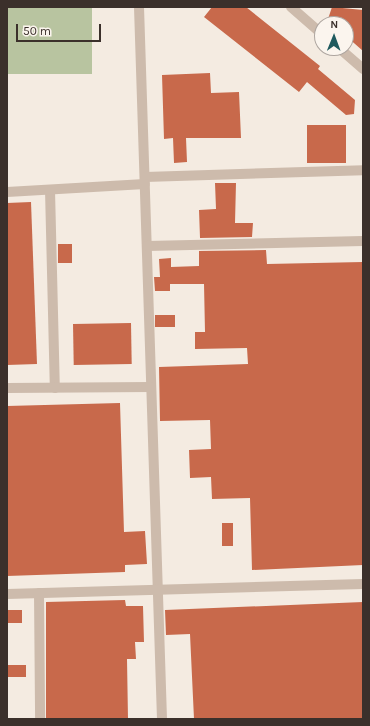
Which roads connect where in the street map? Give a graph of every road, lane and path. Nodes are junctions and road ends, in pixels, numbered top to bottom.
1 (139, 7) edge
2 (291, 7) edge
3 (314, 27) edge
4 (348, 56) edge
5 (363, 69) edge
6 (363, 170) edge
7 (145, 181) junction
8 (50, 190) junction
9 (7, 192) edge
10 (363, 241) edge
11 (147, 246) junction
12 (151, 387) junction
13 (7, 388) edge
14 (55, 388) junction
15 (363, 584) edge
16 (158, 590) junction
17 (39, 593) junction
18 (7, 594) edge
19 (40, 719) edge
20 (162, 719) edge

1 - 7 street
2 - 3 street
4 - 5 street
6 - 7 street
7 - 8 street
7 - 11 street
8 - 9 street
8 - 14 street
10 - 11 street
11 - 12 street
12 - 14 street
12 - 16 street
13 - 14 street
15 - 16 street
16 - 17 street
16 - 20 street
17 - 18 street
17 - 19 street

